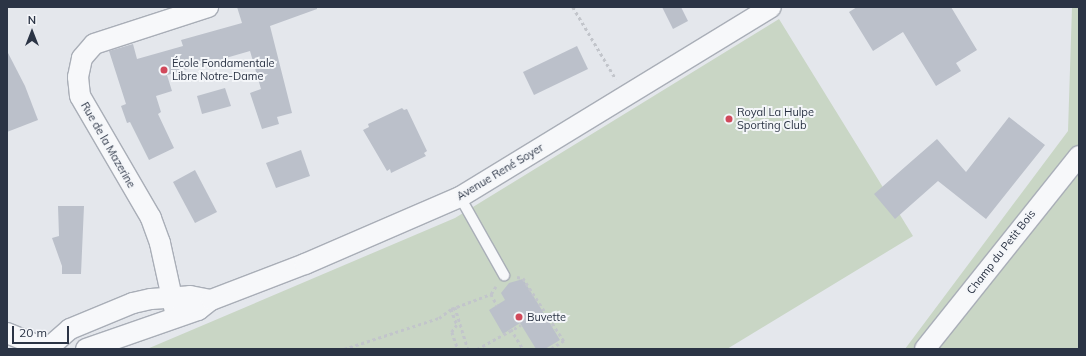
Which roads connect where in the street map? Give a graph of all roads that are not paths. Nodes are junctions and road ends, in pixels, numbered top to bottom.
1 (771, 7) edge
2 (198, 8) edge
3 (1079, 156) edge
4 (460, 196) junction
5 (504, 275) road end
6 (174, 307) junction
7 (7, 333) edge
8 (47, 349) edge
9 (86, 349) edge
10 (925, 349) edge

1 - 4 street, Avenue René Soyer
2 - 6 street, Rue de la Mazerine
3 - 10 street, Champ du Petit Bois
4 - 5 lane
4 - 6 street, Avenue René Soyer
6 - 8 street, Avenue René Soyer
6 - 9 street, Avenue René Soyer
7 - 8 street

